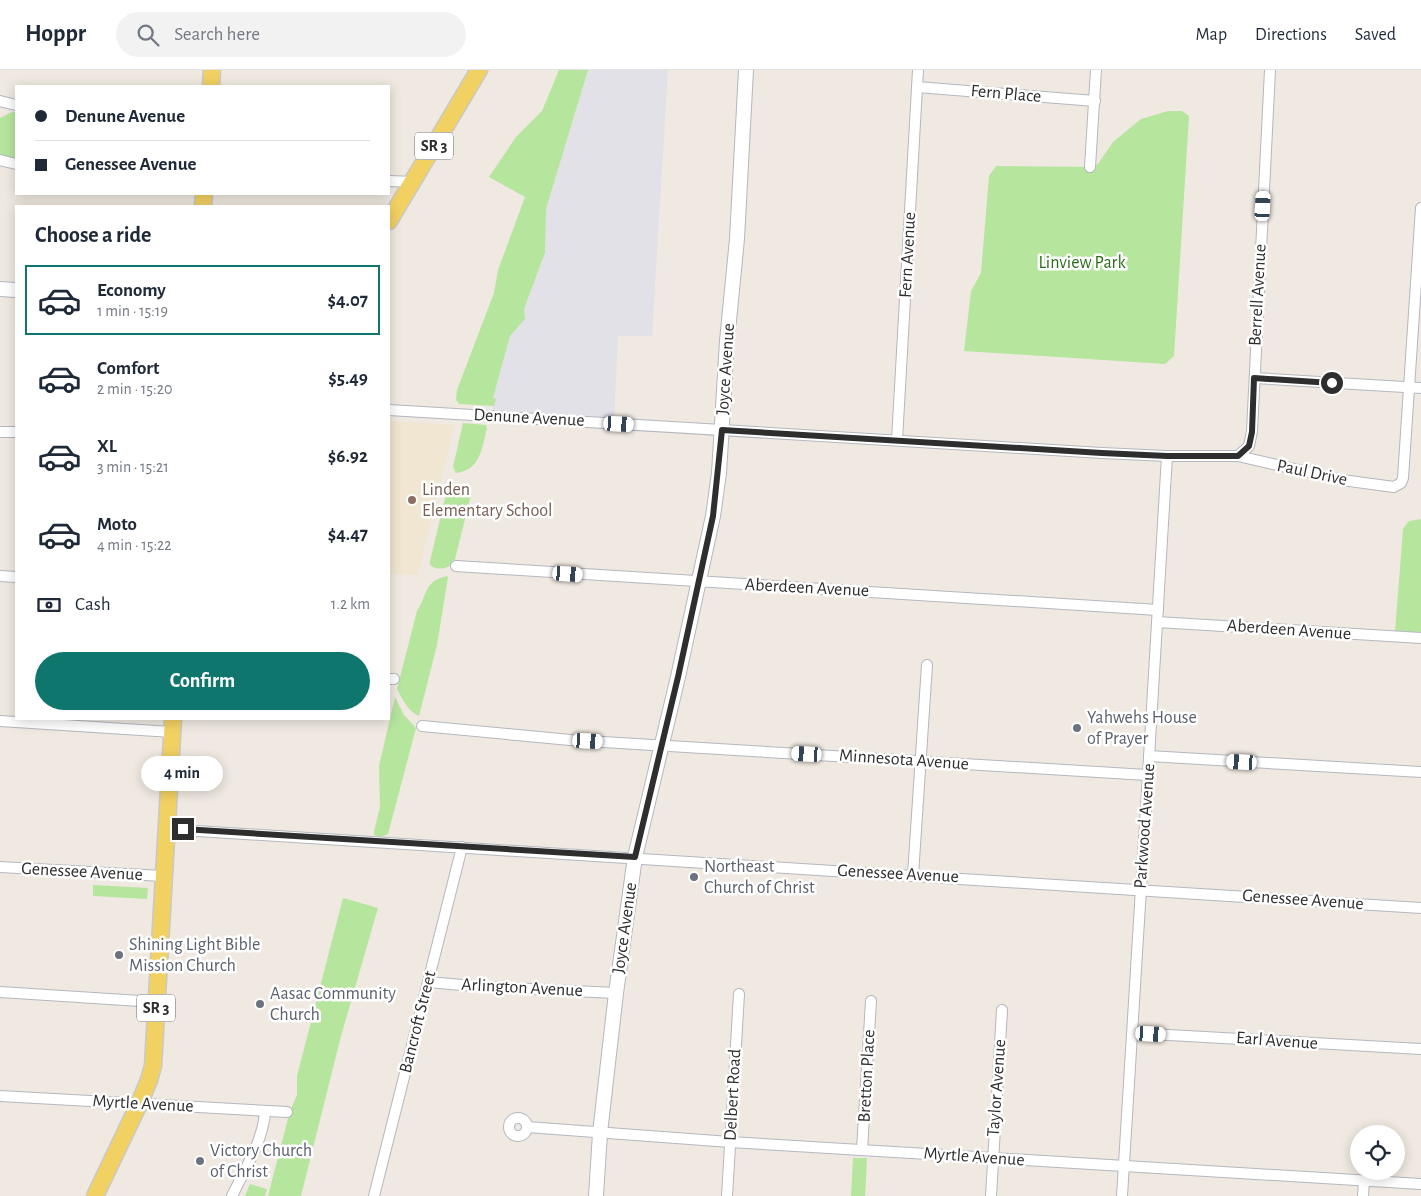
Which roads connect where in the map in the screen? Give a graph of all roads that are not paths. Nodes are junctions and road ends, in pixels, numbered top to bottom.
1 (212, 70) edge
2 (479, 70) edge
3 (746, 70) edge
4 (918, 70) edge
5 (1096, 70) edge
6 (1270, 70) edge
7 (211, 85) edge
8 (917, 87) junction
9 (0, 101) edge
10 (1094, 101) junction
11 (15, 106) edge
12 (0, 160) edge
13 (15, 164) edge
14 (1090, 167) dead end
15 (390, 181) edge
16 (413, 182) junction
17 (1421, 208) edge
18 (390, 219) edge
19 (0, 289) edge
20 (15, 290) edge
21 (1254, 378) junction
22 (1409, 387) junction
23 (1421, 388) edge
24 (390, 410) edge
25 (722, 430) junction
26 (0, 432) edge
27 (15, 432) edge
28 (897, 440) junction
29 (1167, 456) junction
30 (1238, 456) junction
31 (456, 566) dead end
32 (0, 576) edge
33 (15, 577) edge
34 (699, 583) junction
35 (1158, 610) junction
36 (1157, 622) junction
37 (1421, 638) edge
38 (927, 665) dead end
39 (0, 721) edge
40 (172, 725) edge
41 (422, 726) dead end
42 (661, 744) junction
43 (1149, 756) junction
44 (922, 761) junction
45 (1421, 772) edge
46 (1147, 775) junction
47 (166, 828) junction
48 (462, 847) junction
49 (635, 857) junction
50 (0, 867) edge
51 (913, 875) junction
52 (163, 876) junction
53 (1140, 890) junction
54 (1421, 908) edge
55 (428, 982) junction
56 (0, 992) edge
57 (616, 993) junction
58 (739, 994) dead end
59 (871, 1001) dead end
60 (156, 1002) junction
61 (1002, 1010) dead end
62 (1133, 1033) junction
63 (1421, 1050) edge
64 (0, 1096) edge
65 (139, 1104) junction
66 (265, 1111) junction
67 (287, 1112) dead end
68 (527, 1127) dead end
69 (600, 1133) junction
70 (730, 1142) junction
71 (862, 1150) junction
72 (993, 1158) junction
73 (1124, 1167) junction
74 (1364, 1181) junction
75 (1421, 1184) edge
76 (95, 1196) edge
77 (232, 1196) edge
78 (374, 1196) edge
79 (596, 1196) edge
80 (727, 1196) edge
81 (990, 1196) edge
82 (1122, 1196) edge
83 (1363, 1196) edge

1 - 7 main road
2 - 16 main road, SR 3
3 - 25 street, Joyce Avenue
4 - 8 street, Fern Avenue
5 - 10 street
6 - 21 street, Berrell Avenue
8 - 10 street, Fern Place
8 - 28 street, Fern Avenue
9 - 11 street
10 - 14 street
12 - 13 street
15 - 16 street
16 - 18 main road, SR 3
17 - 22 street
19 - 20 street
21 - 22 street
21 - 30 street, Berrell Avenue
22 - 23 street
22 - 30 street, Paul Drive
24 - 25 street, Denune Avenue
25 - 28 street, Denune Avenue
25 - 34 street, Joyce Avenue
26 - 27 street
28 - 29 street, Denune Avenue
29 - 30 street, Denune Avenue
29 - 35 street, Parkwood Avenue
31 - 34 street, Aberdeen Avenue
32 - 33 street
34 - 35 street, Aberdeen Avenue
34 - 42 street, Joyce Avenue
35 - 36 street, Parkwood Avenue
36 - 37 street, Aberdeen Avenue
36 - 43 street, Parkwood Avenue
38 - 44 street
39 - 40 street
40 - 47 main road, SR 3
41 - 42 street, Minnesota Avenue
42 - 44 street, Minnesota Avenue
42 - 49 street, Joyce Avenue
43 - 45 street
43 - 46 street, Parkwood Avenue
44 - 46 street, Minnesota Avenue
44 - 51 street
46 - 53 street, Parkwood Avenue
47 - 48 street, Genessee Avenue
47 - 52 main road, SR 3
48 - 49 street, Genessee Avenue
48 - 55 street, Bancroft Street
49 - 51 street, Genessee Avenue
49 - 57 street, Joyce Avenue
50 - 52 street, Genessee Avenue
51 - 53 street, Genessee Avenue
52 - 60 main road, SR 3
53 - 54 street, Genessee Avenue
53 - 62 street, Parkwood Avenue
55 - 57 street, Arlington Avenue
55 - 78 street, Bancroft Street
56 - 60 street
57 - 69 street, Joyce Avenue
58 - 70 street, Delbert Road
59 - 71 street, Bretton Place
60 - 65 main road, SR 3
61 - 72 street, Taylor Avenue
62 - 63 street, Earl Avenue
62 - 73 street, Parkwood Avenue
64 - 65 street, Myrtle Avenue
65 - 66 street, Myrtle Avenue
65 - 76 main road, SR 3
66 - 67 street, Myrtle Avenue
66 - 77 street
68 - 69 street, Myrtle Avenue
69 - 70 street, Myrtle Avenue
69 - 79 street, Joyce Avenue
70 - 71 street, Myrtle Avenue
70 - 80 street, Delbert Road
71 - 72 street, Myrtle Avenue
72 - 73 street, Myrtle Avenue
72 - 81 street, Taylor Avenue
73 - 74 street, Myrtle Avenue
73 - 82 street, Parkwood Avenue
74 - 75 street, Myrtle Avenue
74 - 83 street

